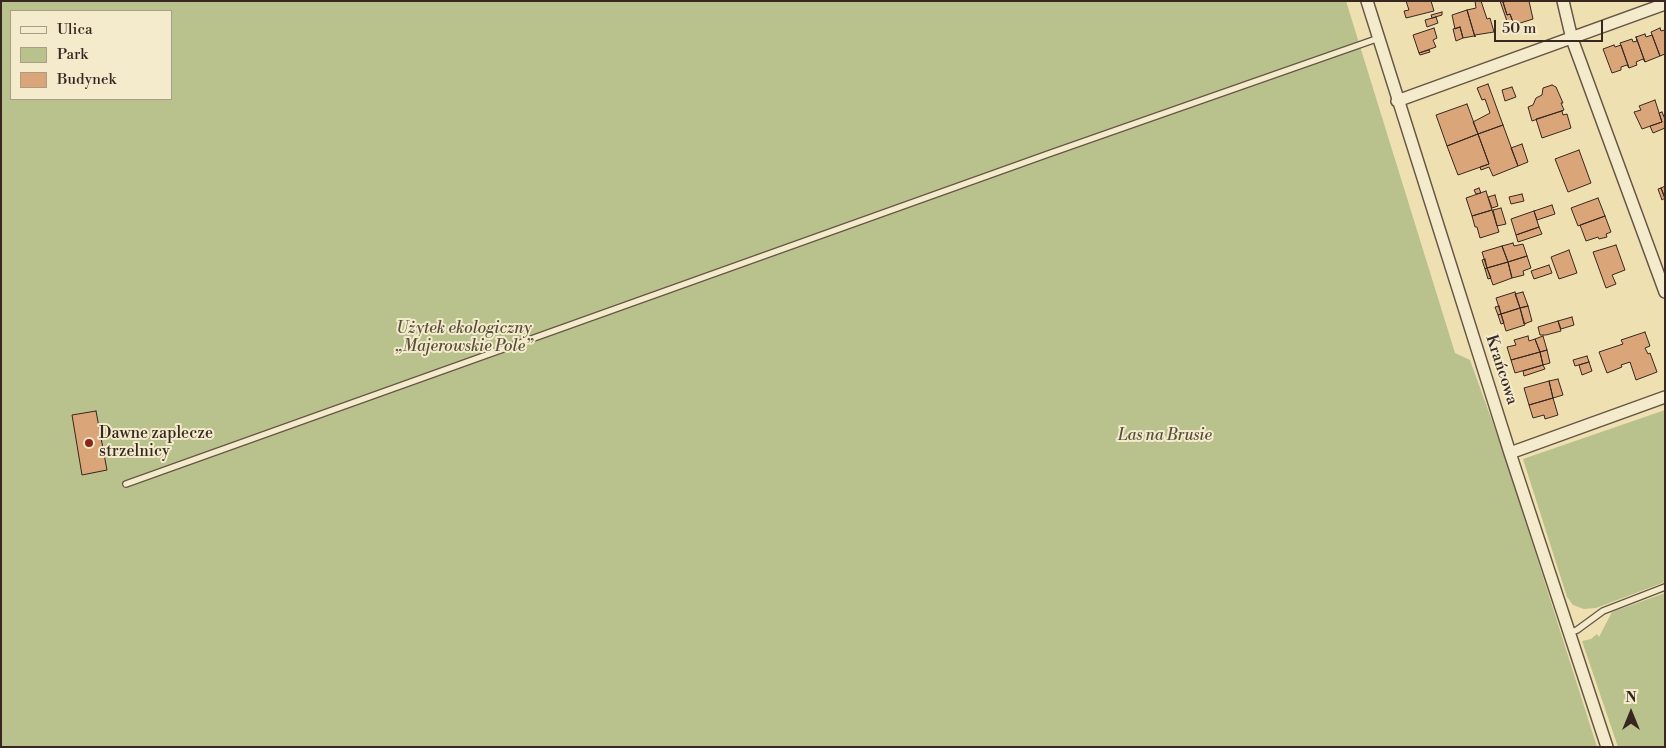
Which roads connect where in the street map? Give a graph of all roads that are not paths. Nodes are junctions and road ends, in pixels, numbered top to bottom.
1 (1367, 1) edge
2 (1562, 1) edge
3 (1665, 4) edge
4 (1379, 38) junction
5 (1572, 39) junction
6 (1397, 101) junction
7 (1665, 292) edge
8 (1665, 397) edge
9 (1510, 453) junction
10 (126, 484) dead end
11 (1665, 587) edge
12 (1569, 633) junction
13 (1607, 747) edge

1 - 4 street, Krańcowa
2 - 5 street
3 - 5 street
4 - 6 street, Krańcowa
4 - 10 lane
5 - 6 street
5 - 7 street
6 - 9 street, Krańcowa
8 - 9 street
9 - 12 street, Krańcowa
11 - 12 lane
12 - 13 street, Krańcowa

